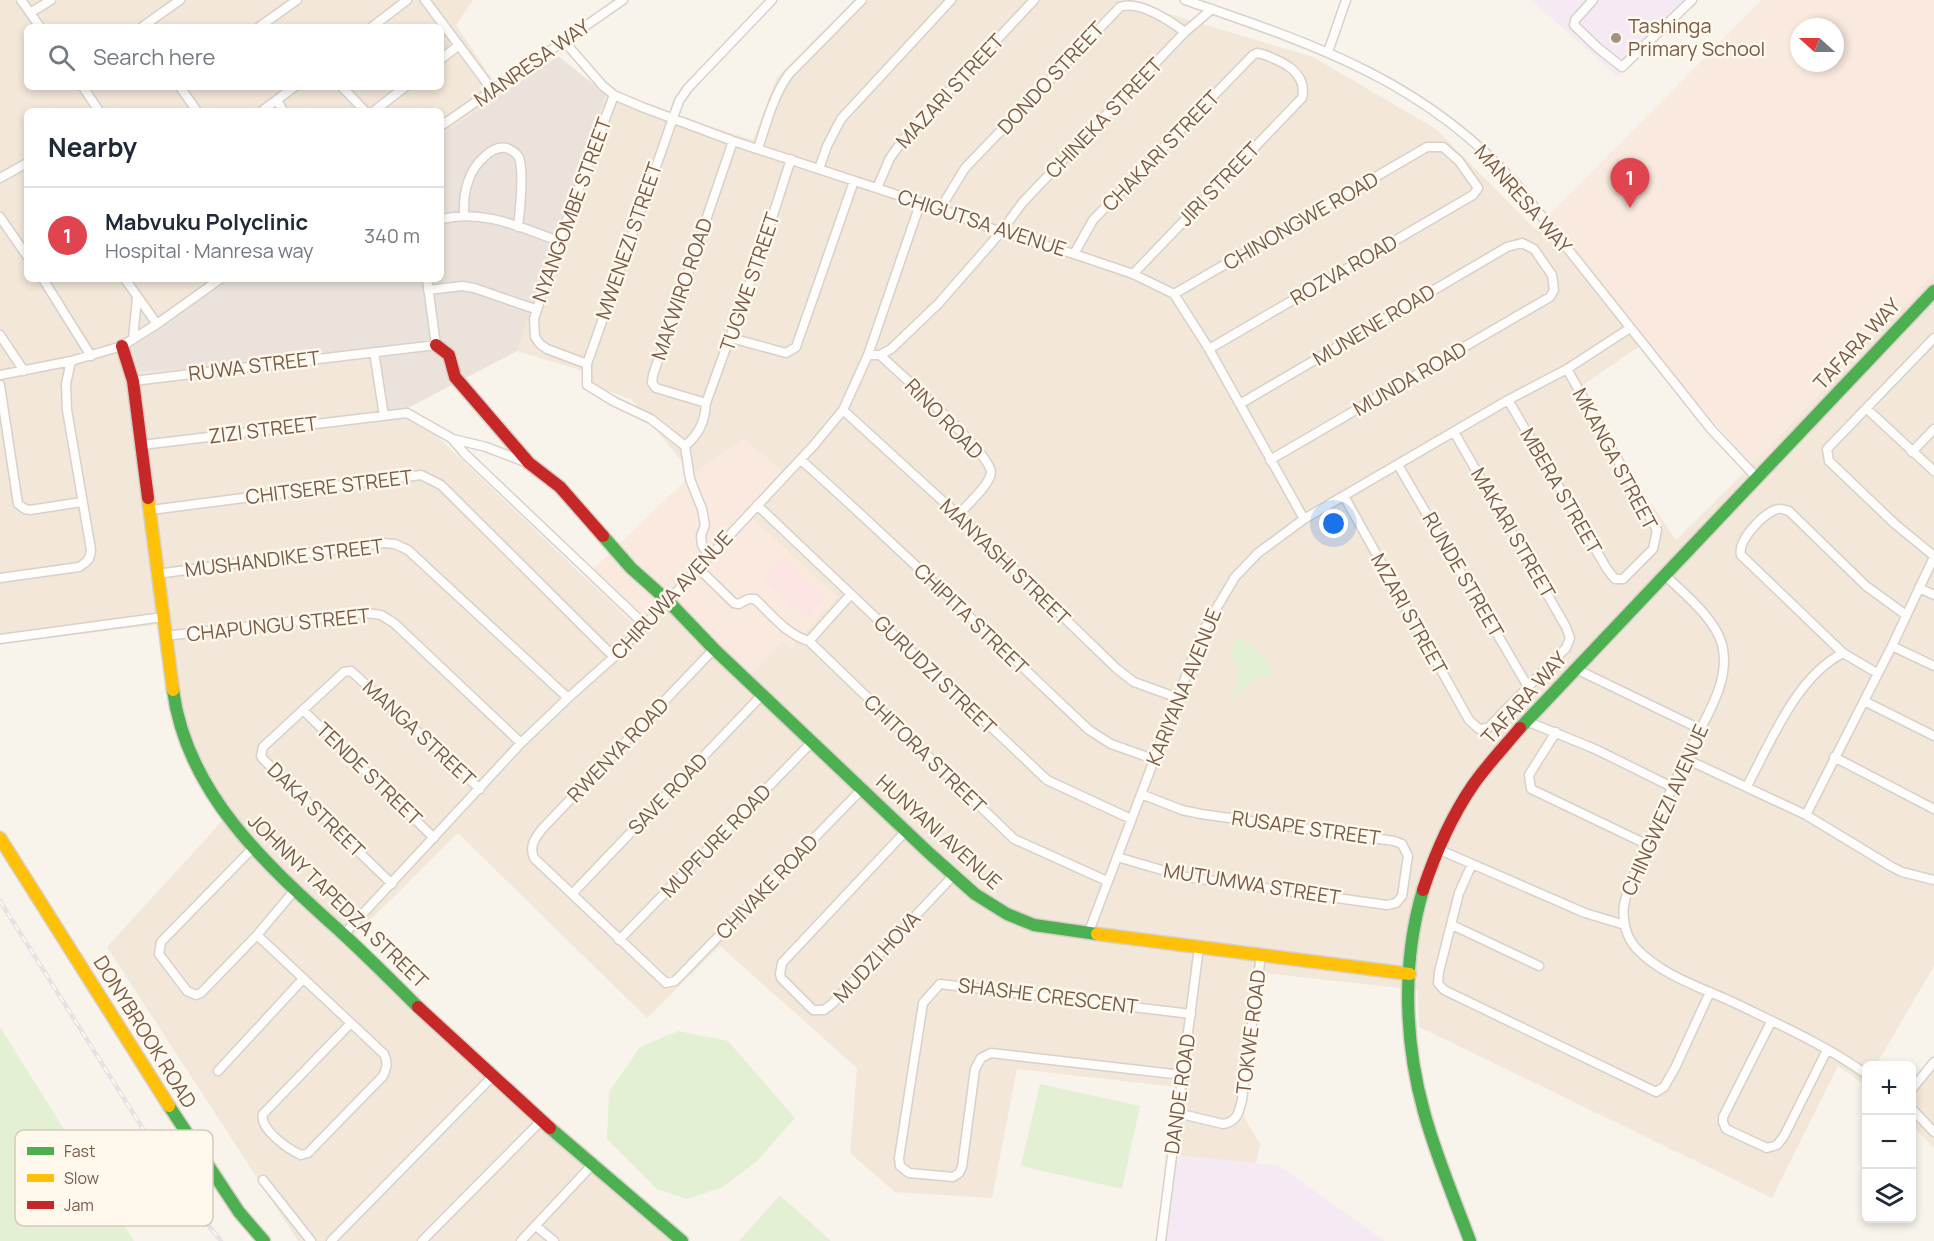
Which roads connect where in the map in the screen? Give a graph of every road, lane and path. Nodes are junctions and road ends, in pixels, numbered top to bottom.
1 (21, 0) edge
2 (51, 0) edge
3 (180, 0) edge
4 (297, 0) edge
5 (407, 0) edge
6 (426, 0) edge
7 (623, 0) edge
8 (772, 0) edge
9 (862, 0) edge
10 (951, 0) edge
11 (1034, 0) edge
12 (1185, 0) edge
13 (1346, 0) edge
14 (1593, 0) edge
15 (1692, 0) edge
16 (1212, 9) junction
17 (30, 13) junction
18 (38, 24) edge
19 (146, 24) edge
20 (263, 24) edge
21 (376, 24) edge
22 (444, 24) edge
23 (444, 25) edge
24 (1185, 32) junction
25 (563, 40) junction
26 (459, 45) junction
27 (1328, 52) junction
28 (1255, 54) joint
29 (444, 57) edge
30 (84, 90) edge
31 (182, 90) edge
32 (290, 90) edge
33 (345, 90) edge
34 (401, 90) edge
35 (493, 91) junction
36 (614, 95) junction
37 (277, 100) junction
38 (97, 108) edge
39 (195, 108) edge
40 (266, 108) edge
41 (281, 108) edge
42 (362, 108) edge
43 (378, 108) edge
44 (671, 119) junction
45 (444, 124) edge
46 (733, 141) junction
47 (1427, 147) joint
48 (758, 148) junction
49 (791, 159) junction
50 (24, 165) edge
51 (819, 169) junction
52 (0, 178) edge
53 (854, 181) junction
54 (877, 188) junction
55 (920, 204) junction
56 (940, 209) junction
57 (464, 215) junction
58 (0, 217) edge
59 (444, 218) edge
60 (518, 227) junction
61 (1001, 232) junction
62 (559, 241) junction
63 (1507, 247) joint
64 (24, 252) edge
65 (1074, 254) junction
66 (1133, 274) junction
67 (45, 282) edge
68 (126, 282) edge
69 (214, 282) edge
70 (427, 282) edge
71 (428, 290) junction
72 (1934, 291) edge
73 (1174, 294) junction
74 (137, 298) junction
75 (535, 309) junction
76 (157, 324) junction
77 (1630, 328) junction
78 (0, 335) edge
79 (730, 338) junction
80 (1934, 338) edge
81 (127, 342) junction
82 (436, 345) junction
83 (1209, 349) junction
84 (374, 352) junction
85 (868, 355) junction
86 (880, 355) junction
87 (91, 356) junction
88 (70, 361) junction
89 (587, 364) junction
90 (1567, 369) junction
91 (24, 371) junction
92 (0, 375) edge
93 (133, 381) junction
94 (0, 385) edge
95 (1508, 400) junction
96 (706, 403) junction
97 (1240, 404) junction
98 (1867, 409) junction
99 (843, 410) junction
100 (384, 416) junction
101 (1934, 429) edge
102 (1454, 432) junction
103 (453, 440) junction
104 (142, 445) junction
105 (685, 446) junction
106 (1912, 452) junction
107 (801, 460) junction
108 (1270, 460) junction
109 (529, 463) junction
110 (1398, 465) junction
111 (1934, 471) edge
112 (1757, 478) junction
113 (1344, 496) junction
114 (82, 502) junction
115 (757, 505) junction
116 (151, 510) junction
117 (958, 515) junction
118 (1304, 519) junction
119 (1934, 556) edge
120 (709, 557) junction
121 (698, 568) junction
122 (157, 574) junction
123 (1665, 575) junction
124 (0, 578) edge
125 (1615, 579) joint
126 (1919, 588) junction
127 (851, 594) junction
128 (1934, 595) edge
129 (668, 601) junction
130 (1906, 615) junction
131 (163, 617) junction
132 (645, 625) junction
133 (165, 636) junction
134 (0, 639) edge
135 (809, 641) junction
136 (1892, 646) junction
137 (714, 649) junction
138 (1843, 653) junction
139 (614, 657) junction
140 (1934, 666) edge
141 (1576, 669) junction
142 (1877, 673) junction
143 (1527, 685) junction
144 (763, 694) junction
145 (568, 698) junction
146 (1178, 698) junction
147 (1864, 701) junction
148 (304, 711) junction
149 (1526, 721) junction
150 (1700, 729) junction
151 (1557, 732) junction
152 (1934, 736) edge
153 (812, 742) junction
154 (521, 743) junction
155 (1834, 757) junction
156 (1154, 759) junction
157 (1686, 759) junction
158 (1748, 786) junction
159 (1672, 787) junction
160 (480, 789) junction
161 (862, 789) junction
162 (1141, 794) junction
163 (1934, 809) edge
164 (1806, 815) junction
165 (1131, 819) junction
166 (906, 831) junction
167 (0, 838) edge
168 (434, 838) junction
169 (1647, 844) junction
170 (252, 849) junction
171 (1440, 850) junction
172 (1118, 857) junction
173 (1472, 864) junction
174 (954, 875) junction
175 (1934, 880) edge
176 (1107, 881) junction
177 (392, 884) junction
178 (294, 891) junction
179 (572, 894) junction
180 (1387, 905) joint
181 (1452, 925) junction
182 (1625, 925) junction
183 (344, 934) junction
184 (1088, 934) junction
185 (257, 935) junction
186 (619, 940) junction
187 (1199, 947) junction
188 (1261, 955) junction
189 (1539, 966) dead end
190 (1410, 974) junction
191 (303, 979) junction
192 (1710, 992) junction
193 (1191, 1014) junction
194 (1771, 1022) junction
195 (350, 1024) junction
196 (1827, 1050) junction
197 (1934, 1062) edge
198 (218, 1071) dead end
199 (1862, 1072) edge
200 (1182, 1075) junction
201 (492, 1077) junction
202 (1916, 1083) edge
203 (1177, 1113) junction
204 (1916, 1114) edge
205 (542, 1120) junction
206 (184, 1130) edge
207 (1934, 1132) edge
208 (593, 1164) junction
209 (213, 1174) edge
210 (263, 1180) dead end
211 (536, 1226) junction
212 (429, 1233) junction
213 (264, 1241) edge
214 (311, 1241) edge
215 (331, 1241) edge
216 (422, 1241) edge
217 (436, 1241) edge
218 (521, 1241) edge
219 (554, 1241) edge
220 (682, 1241) edge
221 (1161, 1241) edge
222 (1470, 1241) edge

1 - 17 street
2 - 17 street
3 - 19 street
4 - 20 street
5 - 21 street
6 - 22 street
7 - 25 street, MANRESA WAY
8 - 44 street, MWENEZI STREET
9 - 48 street
10 - 51 street
11 - 54 street, MAZARI STREET
12 - 16 street, MANRESA WAY
13 - 27 street
14 - 15 street
16 - 24 street, CHINEKA STREET
16 - 27 street, MANRESA WAY
17 - 18 street
23 - 26 street
24 - 56 street, DONDO STREET
24 - 61 street, CHINEKA STREET
25 - 35 street, MANRESA WAY
25 - 36 street, CHIGUTSA AVENUE
26 - 29 street
26 - 35 street
27 - 77 street, MANRESA WAY
28 - 65 street, CHAKARI STREET
28 - 66 street, JIRI STREET
30 - 38 street
31 - 39 street
32 - 37 street
33 - 42 street
34 - 43 street
35 - 45 street, MANRESA WAY
36 - 44 street, CHIGUTSA AVENUE
36 - 62 street, NYANGOMBE STREET
37 - 40 street
37 - 41 street
44 - 46 street, CHIGUTSA AVENUE
44 - 89 street, MWENEZI STREET
46 - 48 street, CHIGUTSA AVENUE
46 - 96 street, MAKWIRO ROAD
47 - 73 street, CHINONGWE ROAD
47 - 83 street, ROZVA ROAD
48 - 49 street, CHIGUTSA AVENUE
49 - 51 street, CHIGUTSA AVENUE
49 - 79 street, TUGWE STREET
50 - 52 street
51 - 53 street, CHIGUTSA AVENUE
53 - 54 street, CHIGUTSA AVENUE
53 - 79 street
54 - 55 street, CHIGUTSA AVENUE
55 - 56 street, CHIGUTSA AVENUE
55 - 85 street, CHIRUWA AVENUE
56 - 61 street, CHIGUTSA AVENUE
57 - 59 street
57 - 60 street
57 - 60 street
58 - 64 street
60 - 62 street
61 - 65 street, CHIGUTSA AVENUE
61 - 86 street, CHINEKA STREET
62 - 75 street, NYANGOMBE STREET
63 - 97 street, MUNENE ROAD
63 - 108 street, MUNDA ROAD
65 - 66 street, CHIGUTSA AVENUE
66 - 73 street, CHIGUTSA AVENUE
67 - 87 street
68 - 74 street
69 - 76 street
70 - 71 street
71 - 75 street
71 - 82 street
72 - 112 street, TAFARA WAY
73 - 83 street
74 - 76 street
74 - 81 street
75 - 89 street, NYANGOMBE STREET
76 - 81 street
77 - 90 street, KARIYANA AVENUE
77 - 112 street, MANRESA WAY
78 - 91 street
79 - 96 street, TUGWE STREET
80 - 98 street
81 - 87 street
81 - 93 street, JOHNNY TAPEDZA STREET
82 - 84 street, RUWA STREET
82 - 109 street, HUNYANI AVENUE
83 - 97 street
84 - 93 street, RUWA STREET
84 - 100 street
85 - 86 street
85 - 99 street, CHIRUWA AVENUE
86 - 117 street, RINO ROAD
87 - 88 street
88 - 91 street
88 - 114 street
89 - 105 street
90 - 95 street, KARIYANA AVENUE
90 - 125 street, MKANGA STREET
91 - 92 street
93 - 104 street, JOHNNY TAPEDZA STREET
94 - 114 street
95 - 102 street, KARIYANA AVENUE
95 - 125 street, MBERA STREET
96 - 105 street, TUGWE STREET
97 - 108 street
98 - 106 street
98 - 119 street
99 - 107 street, CHIRUWA AVENUE
99 - 117 street, MANYASHI STREET
100 - 103 street, ZIZI STREET
100 - 104 street, ZIZI STREET
101 - 106 street
102 - 110 street, KARIYANA AVENUE
102 - 143 street, MAKARI STREET
103 - 109 street
103 - 132 street
104 - 116 street, JOHNNY TAPEDZA STREET
105 - 120 street
106 - 111 street
107 - 115 street, CHIRUWA AVENUE
107 - 156 street, CHIPITA STREET
108 - 118 street
109 - 129 street, HUNYANI AVENUE
110 - 113 street, KARIYANA AVENUE
110 - 143 street, RUNDE STREET
112 - 123 street, TAFARA WAY
113 - 118 street, KARIYANA AVENUE
113 - 143 street, MZARI STREET
114 - 124 street
115 - 120 street, CHIRUWA AVENUE
115 - 127 street, GURUDZI STREET
116 - 122 street, JOHNNY TAPEDZA STREET
116 - 139 street, CHITSERE STREET
117 - 146 street, MANYASHI STREET
118 - 146 street, KARIYANA AVENUE
119 - 126 street
120 - 121 street, CHIRUWA AVENUE
121 - 129 street, CHIRUWA AVENUE
121 - 135 street, CHITORA STREET
122 - 131 street, JOHNNY TAPEDZA STREET
122 - 145 street, MUSHANDIKE STREET
123 - 141 street, TAFARA WAY
123 - 150 street, CHINGWEZI AVENUE
126 - 128 street
126 - 130 street
127 - 135 street
127 - 165 street, GURUDZI STREET
129 - 132 street, CHIRUWA AVENUE
129 - 137 street, HUNYANI AVENUE
130 - 136 street
130 - 138 street
131 - 133 street, JOHNNY TAPEDZA STREET
131 - 134 street
132 - 139 street, CHIRUWA AVENUE
133 - 154 street, CHAPUNGU STREET
133 - 170 street, JOHNNY TAPEDZA STREET
135 - 176 street, CHITORA STREET
136 - 140 street
136 - 142 street
137 - 144 street, HUNYANI AVENUE
137 - 179 street, RWENYA ROAD
138 - 142 street
138 - 158 street
139 - 145 street, CHIRUWA AVENUE
141 - 149 street, TAFARA WAY
141 - 150 street
142 - 147 street
144 - 153 street, HUNYANI AVENUE
144 - 179 street, SAVE ROAD
145 - 154 street, CHIRUWA AVENUE
146 - 156 street, KARIYANA AVENUE
147 - 152 street
147 - 155 street
148 - 160 street, MANGA STREET
148 - 168 street, TENDE STREET
148 - 177 street, DAKA STREET
149 - 151 street
149 - 171 street, TAFARA WAY
150 - 157 street, CHINGWEZI AVENUE
151 - 159 street
151 - 169 street
153 - 161 street, HUNYANI AVENUE
153 - 186 street, MUPFURE ROAD
154 - 160 street, CHIRUWA AVENUE
155 - 163 street
155 - 164 street
156 - 162 street, KARIYANA AVENUE
157 - 158 street
157 - 159 street, CHINGWEZI AVENUE
158 - 164 street
159 - 169 street, CHINGWEZI AVENUE
160 - 168 street, CHIRUWA AVENUE
161 - 166 street, HUNYANI AVENUE
161 - 186 street, CHIVAKE ROAD
162 - 165 street, KARIYANA AVENUE
162 - 180 street, RUSAPE STREET
164 - 175 street
165 - 172 street, KARIYANA AVENUE
166 - 174 street, HUNYANI AVENUE
166 - 174 street, MUDZI HOVA
167 - 206 street, DONYBROOK ROAD
168 - 177 street, CHIRUWA AVENUE
169 - 182 street, CHINGWEZI AVENUE
170 - 178 street, JOHNNY TAPEDZA STREET
170 - 185 street
171 - 173 street
171 - 190 street, TAFARA WAY
172 - 176 street, KARIYANA AVENUE
172 - 180 street, MUTUMWA STREET
173 - 181 street
173 - 182 street
174 - 184 street, HUNYANI AVENUE
176 - 184 street, KARIYANA AVENUE
177 - 183 street, CHIRUWA AVENUE
178 - 183 street, JOHNNY TAPEDZA STREET
178 - 185 street
179 - 186 street
181 - 189 street
181 - 192 street
182 - 192 street, CHINGWEZI AVENUE
183 - 201 street, JOHNNY TAPEDZA STREET
184 - 187 street, HUNYANI AVENUE
185 - 191 street
187 - 188 street, HUNYANI AVENUE
187 - 193 street, DANDE ROAD
188 - 190 street, HUNYANI AVENUE
188 - 203 street, TOKWE ROAD
190 - 222 street, TAFARA WAY
191 - 195 street
191 - 198 street
192 - 194 street, CHINGWEZI AVENUE
193 - 200 street, DANDE ROAD
193 - 200 street, SHASHE CRESCENT
194 - 196 street, CHINGWEZI AVENUE
194 - 196 street
195 - 195 street
196 - 199 street, CHINGWEZI AVENUE
197 - 202 street
200 - 203 street, DANDE ROAD
201 - 205 street, JOHNNY TAPEDZA STREET
201 - 215 street
203 - 221 street, DANDE ROAD
204 - 207 street
205 - 208 street, JOHNNY TAPEDZA STREET
205 - 212 street
208 - 211 street
208 - 220 street, JOHNNY TAPEDZA STREET
209 - 213 street, DONYBROOK ROAD
210 - 214 street
211 - 218 street
211 - 219 street
212 - 216 street
212 - 217 street

